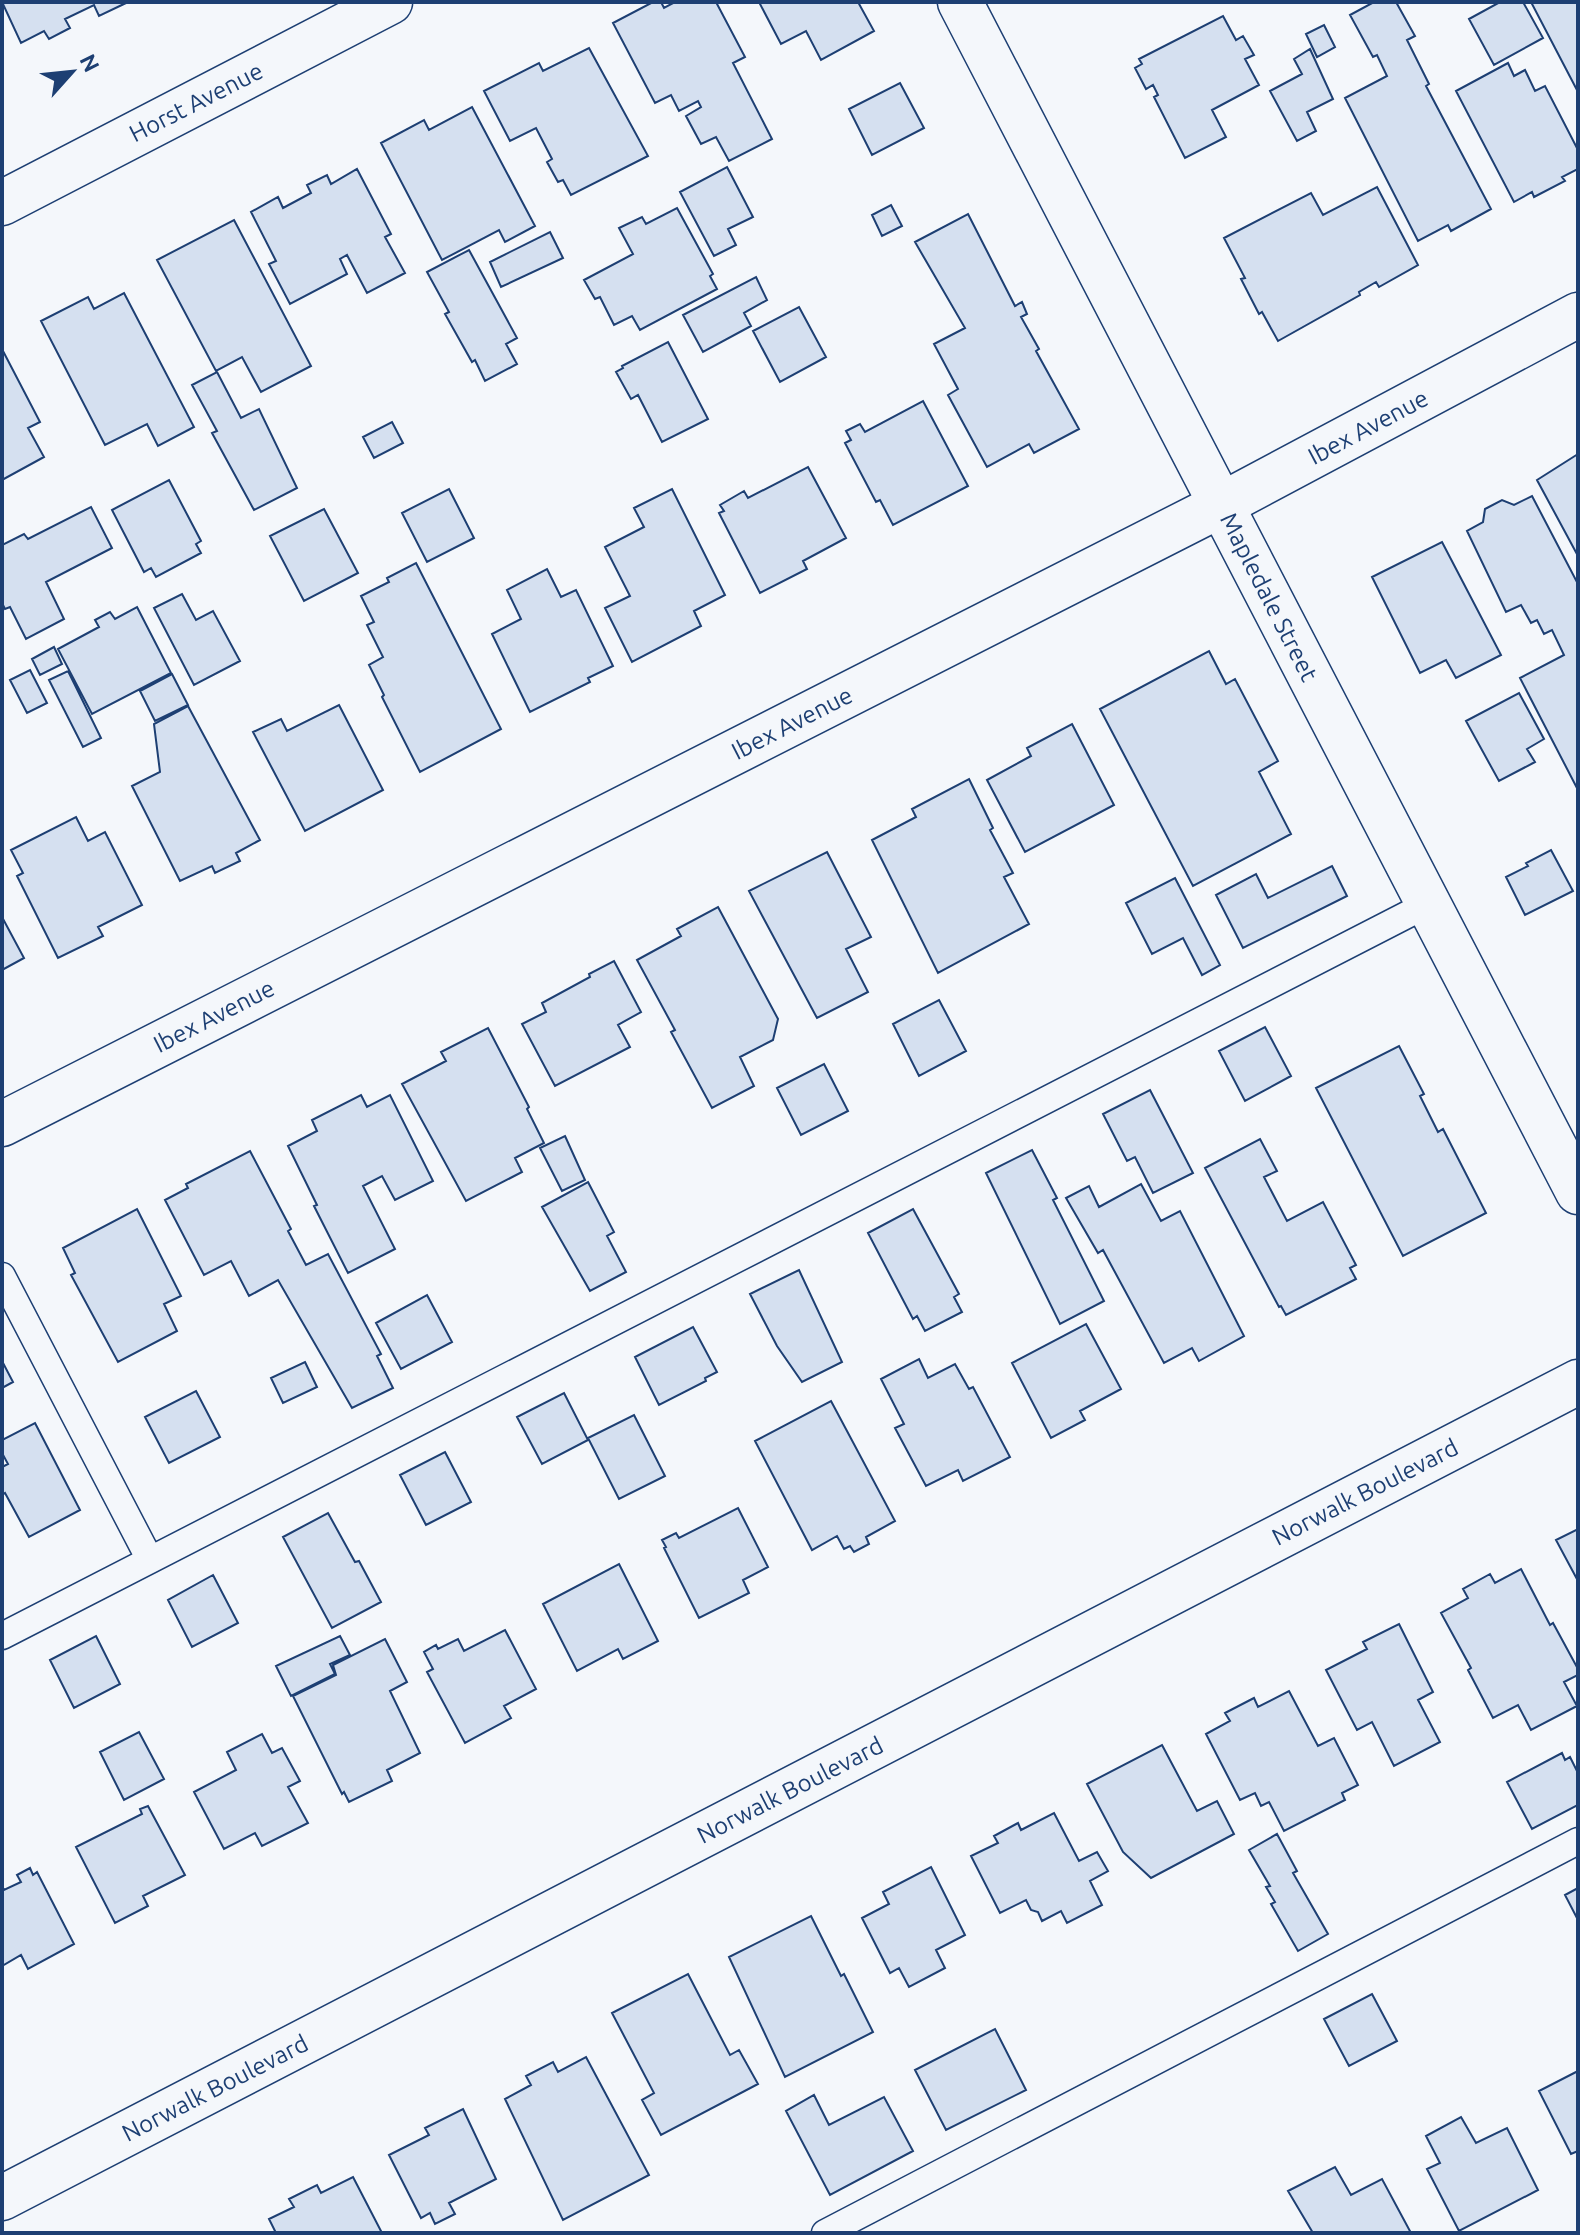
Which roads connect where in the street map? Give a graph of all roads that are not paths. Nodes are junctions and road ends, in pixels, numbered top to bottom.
1 (390, 2) edge
2 (960, 2) edge
3 (2, 203) edge
4 (1578, 315) edge
5 (1221, 505) junction
6 (1428, 904) junction
7 (2, 1124) edge
8 (1578, 1192) edge
9 (2, 1276) edge
10 (1578, 1382) edge
11 (150, 1560) junction
12 (2, 1636) edge
13 (1578, 1841) edge
14 (2, 2198) edge
15 (825, 2233) edge

1 - 3 street, Horst Avenue
2 - 5 street, Mapledale Street
4 - 5 street, Ibex Avenue
5 - 6 street, Mapledale Street
5 - 7 street, Ibex Avenue
6 - 8 street, Mapledale Street
6 - 11 lane
9 - 11 lane
10 - 14 street, Norwalk Boulevard
11 - 12 lane
13 - 15 lane

